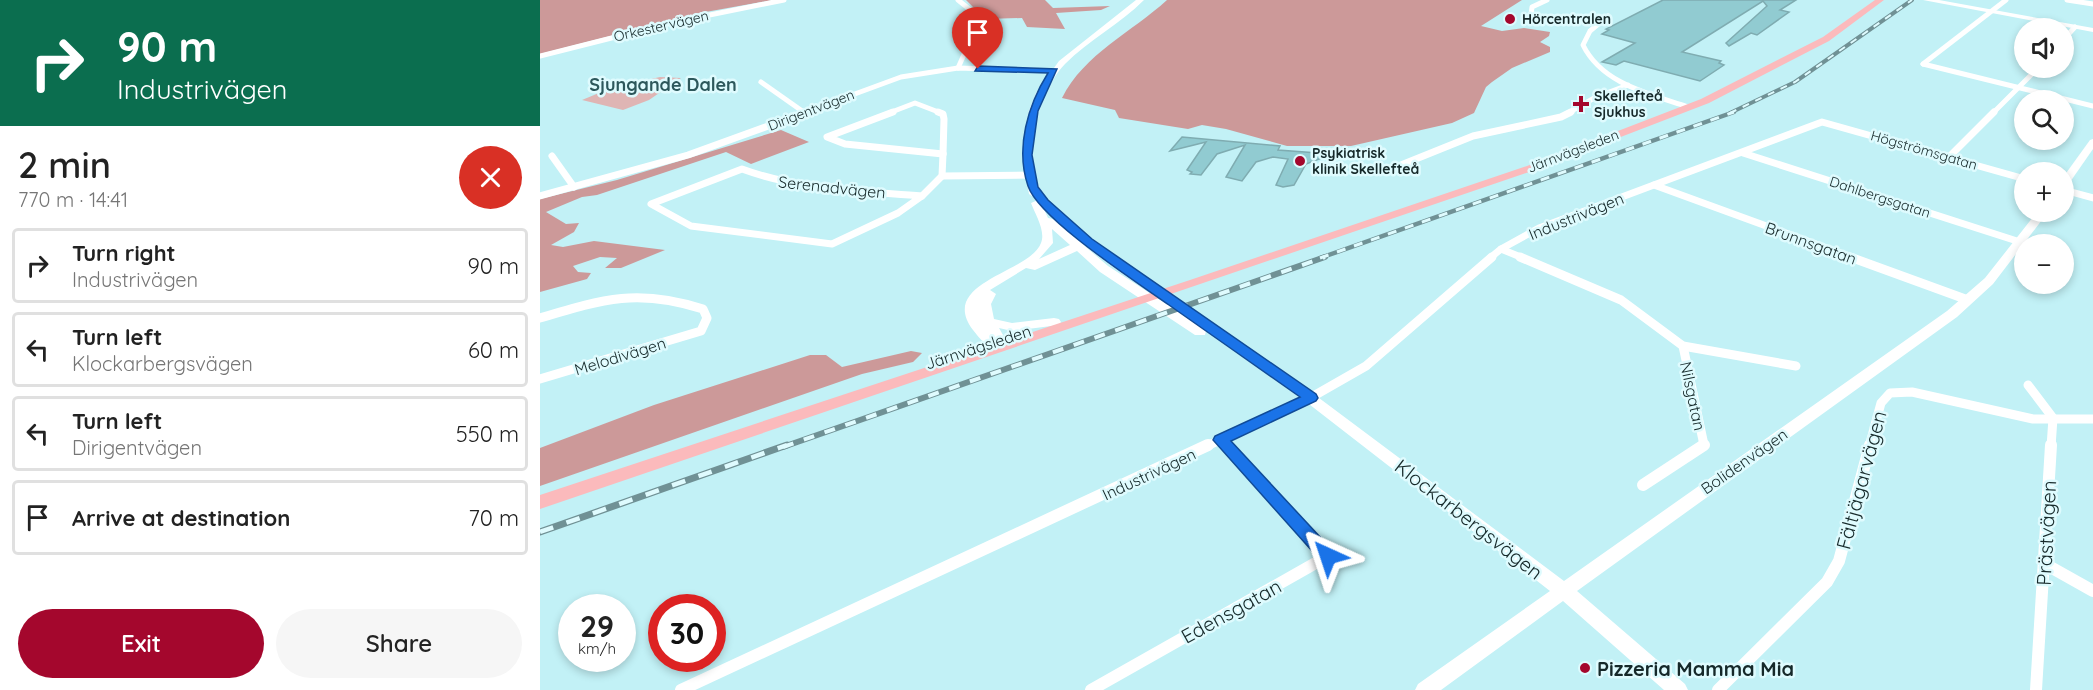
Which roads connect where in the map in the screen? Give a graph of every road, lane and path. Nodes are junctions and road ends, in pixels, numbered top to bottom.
1 (784, 0) edge
2 (958, 0) edge
3 (1140, 0) edge
4 (1547, 0) edge
5 (1880, 0) edge
6 (1927, 0) edge
7 (2006, 0) edge
8 (2067, 0) edge
9 (2093, 4) edge
10 (1993, 12) junction
11 (1608, 16) dead end
12 (1525, 21) dead end
13 (2075, 27) joint
14 (2093, 30) edge
15 (540, 56) edge
16 (958, 68) junction
17 (1054, 71) junction
18 (2029, 78) edge
19 (761, 82) dead end
20 (1628, 86) junction
21 (2020, 88) junction
22 (2093, 106) edge
23 (1688, 108) junction
24 (805, 113) junction
25 (1822, 123) joint
26 (2093, 142) edge
27 (1743, 153) junction
28 (943, 154) junction
29 (552, 156) dead end
30 (1949, 156) junction
31 (1391, 169) dead end
32 (2074, 169) edge
33 (942, 176) junction
34 (2014, 176) edge
35 (1032, 181) junction
36 (1654, 185) junction
37 (574, 187) junction
38 (2074, 193) edge
39 (540, 196) edge
40 (922, 196) junction
41 (2093, 198) edge
42 (1036, 203) junction
43 (2033, 222) edge
44 (2023, 234) edge
45 (2014, 240) edge
46 (1082, 244) junction
47 (2014, 245) edge
48 (1501, 249) junction
49 (1032, 261) junction
50 (1968, 300) junction
51 (1121, 304) junction
52 (540, 318) edge
53 (990, 322) junction
54 (1054, 322) junction
55 (995, 345) junction
56 (1683, 346) junction
57 (1796, 366) dead end
58 (540, 379) edge
59 (2028, 386) dead end
60 (1310, 398) junction
61 (2053, 418) junction
62 (2093, 419) edge
63 (1221, 440) junction
64 (1643, 485) dead end
65 (540, 502) edge
66 (2045, 564) junction
67 (1562, 591) junction
68 (2093, 591) edge
69 (683, 690) edge
70 (1090, 690) edge
71 (1425, 690) edge
72 (1678, 690) edge
73 (1718, 690) edge
74 (2036, 690) edge

1 - 15 street, Orkestervägen
2 - 16 street
3 - 17 main road, Klockarbergsvägen
4 - 12 street
5 - 23 main road, Järnvägsleden
6 - 10 main road
7 - 10 street
8 - 9 street
10 - 13 main road
10 - 21 street
11 - 20 street
13 - 14 main road
16 - 17 street, Dirigentvägen
16 - 24 street, Dirigentvägen
17 - 35 main road, Klockarbergsvägen
18 - 21 street
19 - 24 street
20 - 23 street
20 - 31 street
21 - 22 street
21 - 30 street
23 - 51 main road, Järnvägsleden
24 - 37 street, Dirigentvägen
25 - 27 street, Industrivägen
25 - 30 street, Högströmsgatan
26 - 32 main road
27 - 36 street, Industrivägen
27 - 45 street, Dahlbergsgatan
28 - 28 street
28 - 33 street
29 - 37 street
30 - 34 street, Högströmsgatan
33 - 35 street
33 - 40 street
35 - 42 main road, Klockarbergsvägen
35 - 46 main road, Klockarbergsvägen
36 - 48 street, Industrivägen
36 - 50 street, Brunnsgatan
37 - 39 street, Dirigentvägen
38 - 41 street
40 - 40 street, Serenadvägen
42 - 46 main road, Klockarbergsvägen
42 - 49 main road
43 - 44 main road, Bolidenvägen
46 - 49 main road
46 - 53 main road
46 - 60 main road, Klockarbergsvägen
47 - 50 main road, Bolidenvägen
48 - 56 street
48 - 60 street, Industrivägen
49 - 55 main road
50 - 67 main road, Bolidenvägen
51 - 54 main road, Järnvägsleden
51 - 55 main road, Järnvägsleden
52 - 58 street, Melodivägen
53 - 54 main road
53 - 55 main road
54 - 55 main road, Järnvägsleden
55 - 65 main road, Järnvägsleden
56 - 57 street
56 - 64 street, Nilsgatan
59 - 61 street
60 - 63 street, Industrivägen
60 - 67 main road, Klockarbergsvägen
61 - 62 street, Fältjägarvägen
61 - 66 street, Prästvägen
61 - 73 street, Fältjägarvägen
63 - 69 street, Industrivägen
63 - 70 street, Edensgatan
66 - 68 street
66 - 74 street, Prästvägen
67 - 71 main road, Bolidenvägen
67 - 72 main road, Klockarbergsvägen

